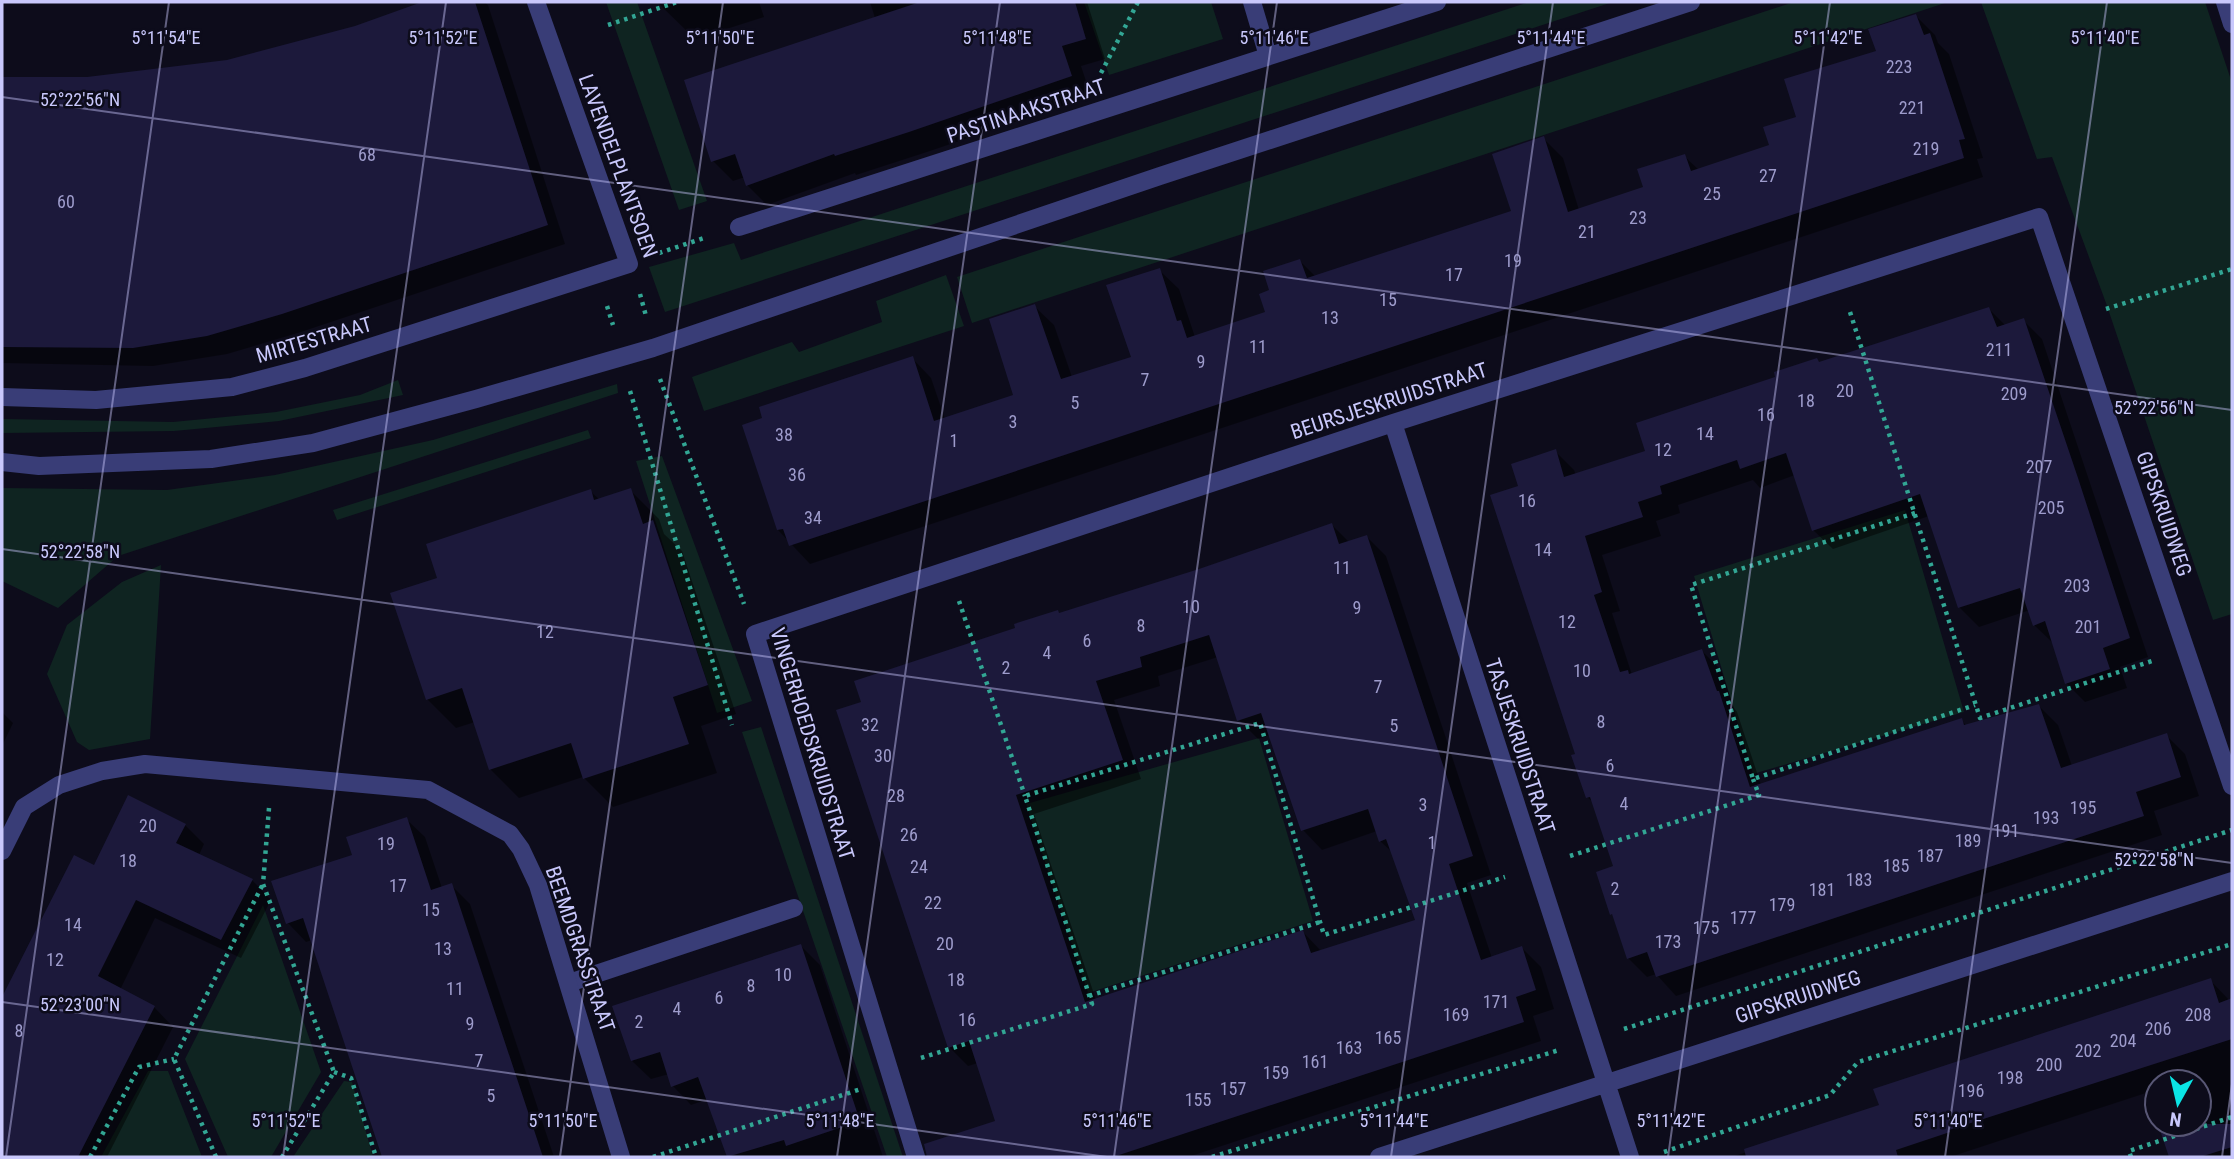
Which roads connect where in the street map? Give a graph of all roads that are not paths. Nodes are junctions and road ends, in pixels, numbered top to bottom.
1 (536, 2) edge
2 (1252, 2) edge
3 (1437, 2) edge
4 (1690, 2) edge
5 (2225, 2) edge
6 (2232, 24) edge
7 (1268, 56) junction
8 (2039, 217) joint
9 (739, 227) road end
10 (629, 264) joint
11 (2, 397) edge
12 (1393, 423) junction
13 (2, 462) edge
14 (755, 634) joint
15 (2232, 786) edge
16 (2, 851) edge
17 (2232, 881) edge
18 (794, 908) dead end
19 (569, 983) junction
20 (1605, 1083) junction
21 (621, 1157) edge
22 (916, 1157) edge
23 (1379, 1157) edge
24 (1630, 1157) edge

1 - 10 street, LAVENDELPLANTSOEN
2 - 7 street
3 - 7 street, PASTINAAKSTRAAT
4 - 13 street
5 - 6 street
7 - 9 street, PASTINAAKSTRAAT
8 - 12 street, BEURSJESKRUIDSTRAAT
8 - 15 street, GIPSKRUIDWEG
10 - 11 street, MIRTESTRAAT
12 - 14 street, BEURSJESKRUIDSTRAAT
12 - 20 street, TASJESKRUIDSTRAAT
14 - 22 street, VINGERHOEDSKRUIDSTRAAT
16 - 19 street, BEEMDGRASSTRAAT
17 - 20 street, GIPSKRUIDWEG
18 - 19 street, BEEMDGRASSTRAAT
19 - 21 street, BEEMDGRASSTRAAT
20 - 23 street, GIPSKRUIDWEG
20 - 24 street, TASJESKRUIDSTRAAT

